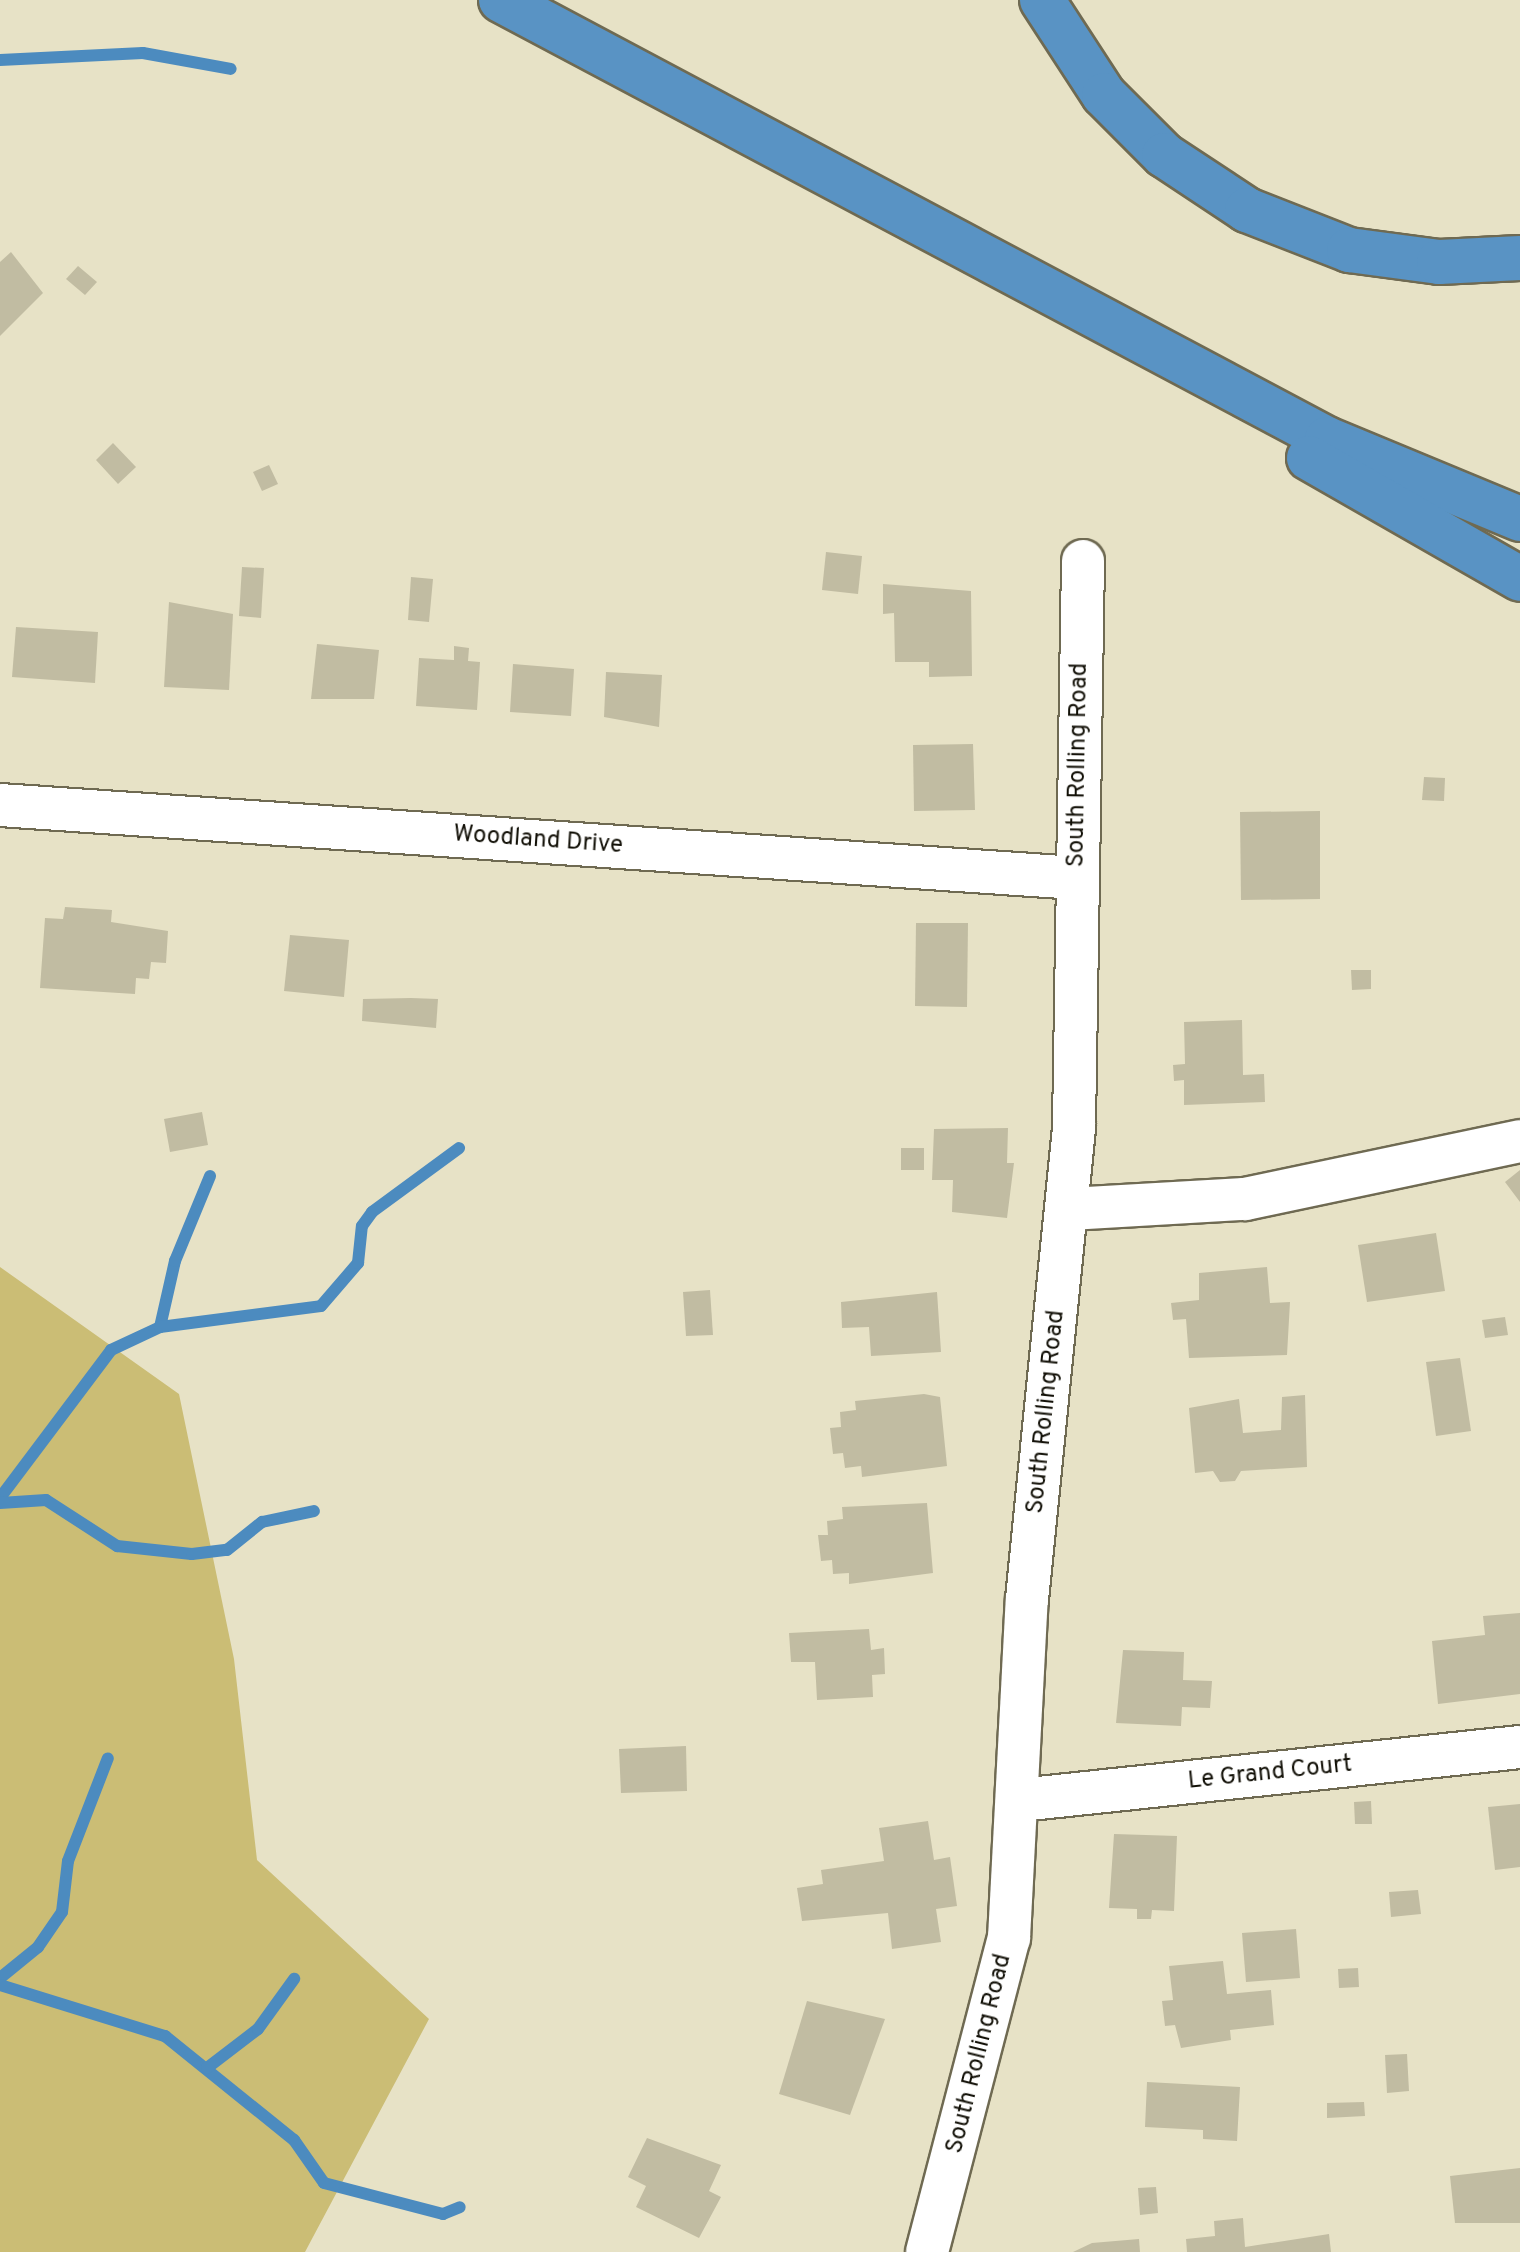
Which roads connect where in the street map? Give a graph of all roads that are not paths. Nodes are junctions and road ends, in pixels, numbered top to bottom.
1 (501, 0) edge
2 (1042, 0) edge
3 (951, 242) junction
4 (1520, 258) edge
5 (1520, 519) edge
6 (1083, 561) dead end
7 (1520, 579) edge
8 (0, 805) edge
9 (1077, 878) junction
10 (1520, 1141) edge
11 (1069, 1209) junction
12 (1520, 1747) edge
13 (1020, 1800) junction
14 (927, 2252) edge

1 - 3 highway
2 - 4 highway
3 - 5 highway
3 - 7 highway
6 - 9 street, South Rolling Road
8 - 9 street, Woodland Drive
9 - 11 street, South Rolling Road
10 - 11 street
11 - 13 street, South Rolling Road
12 - 13 street, Le Grand Court
13 - 14 street, South Rolling Road

